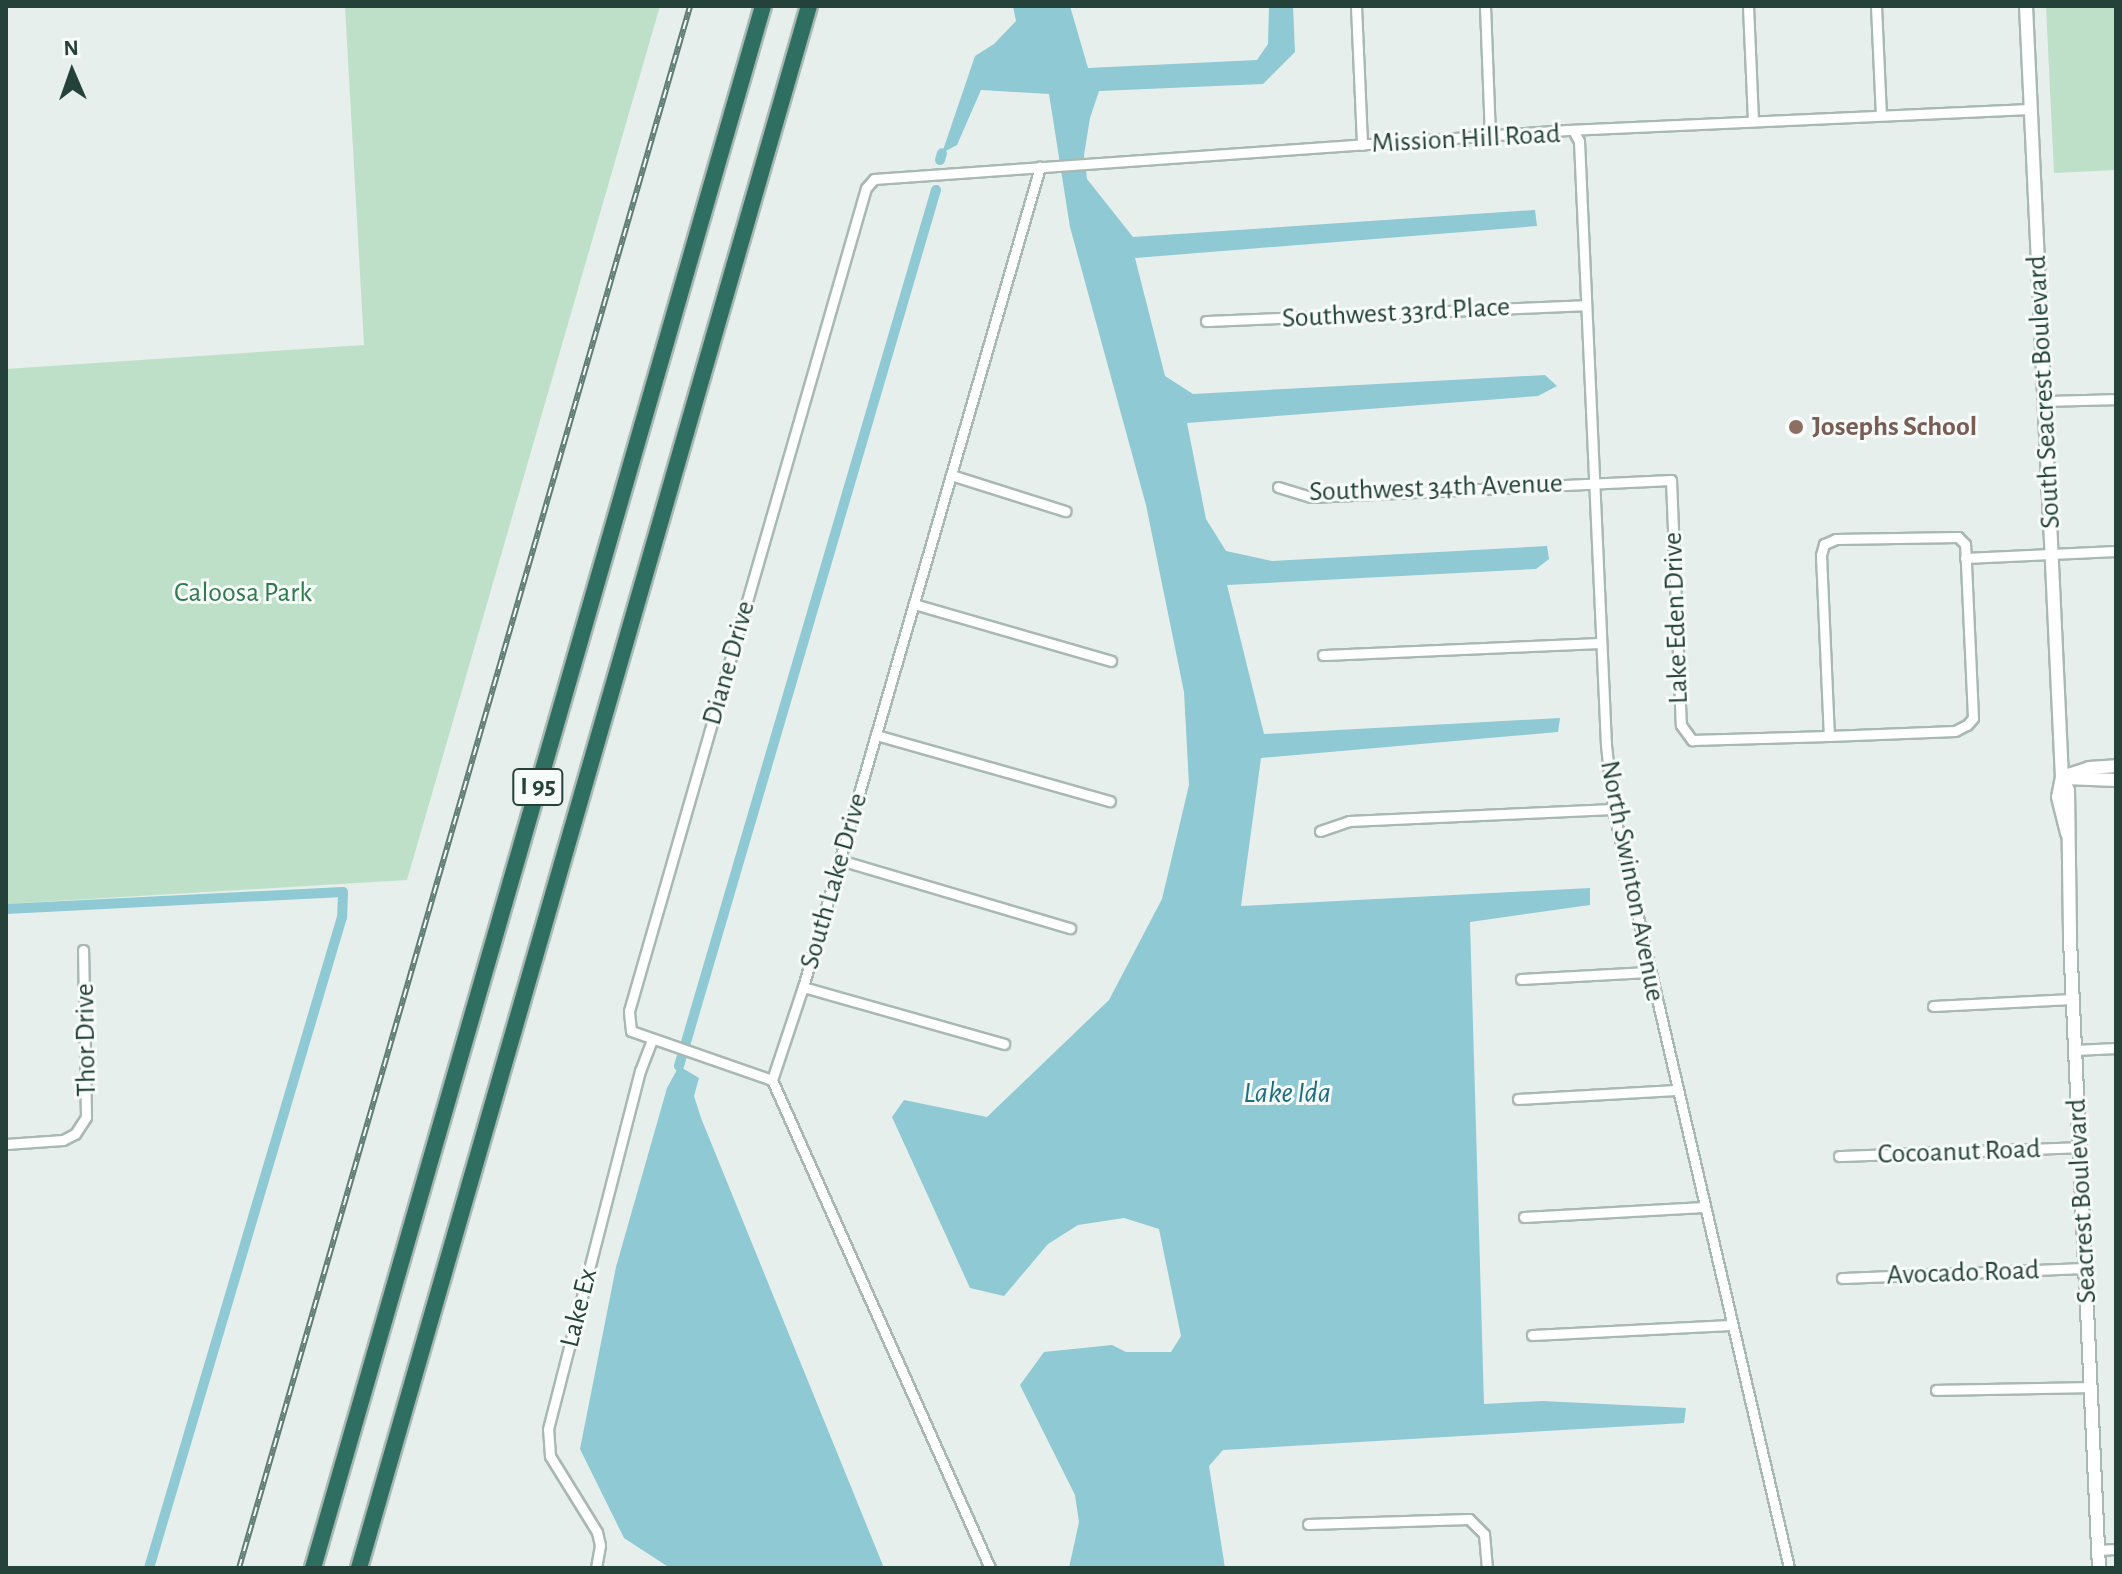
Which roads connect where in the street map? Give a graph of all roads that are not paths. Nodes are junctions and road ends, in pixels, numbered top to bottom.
1 (763, 6) edge
2 (809, 6) edge
3 (1356, 6) edge
4 (1485, 6) edge
5 (1748, 6) edge
6 (1876, 6) edge
7 (2026, 6) edge
8 (2031, 109) junction
9 (1881, 115) junction
10 (1753, 120) junction
11 (1574, 132) junction
12 (1490, 136) junction
13 (1362, 145) junction
14 (1040, 167) junction
15 (901, 176) joint
16 (1586, 305) junction
17 (1206, 321) dead end
18 (2116, 399) edge
19 (2045, 401) junction
20 (951, 475) junction
21 (1594, 482) junction
22 (1278, 487) dead end
23 (1065, 511) dead end
24 (2116, 551) edge
25 (2052, 553) junction
26 (1965, 558) junction
27 (914, 604) junction
28 (1601, 643) junction
29 (1323, 655) dead end
30 (1111, 661) dead end
31 (876, 735) junction
32 (1829, 736) junction
33 (2116, 766) edge
34 (2062, 777) junction
35 (2116, 780) edge
36 (1110, 801) dead end
37 (1613, 809) junction
38 (1320, 831) dead end
39 (840, 860) junction
40 (1070, 928) dead end
41 (83, 950) dead end
42 (1648, 972) junction
43 (1521, 979) dead end
44 (803, 987) junction
45 (2072, 999) junction
46 (1933, 1006) dead end
47 (652, 1040) junction
48 (1004, 1044) dead end
49 (2116, 1048) edge
50 (2075, 1050) junction
51 (772, 1080) junction
52 (1676, 1090) junction
53 (1518, 1099) dead end
54 (6, 1144) edge
55 (2079, 1147) junction
56 (1839, 1156) dead end
57 (1704, 1207) junction
58 (1524, 1217) dead end
59 (2085, 1268) junction
60 (1842, 1278) dead end
61 (1731, 1325) junction
62 (1532, 1335) dead end
63 (2090, 1387) junction
64 (1936, 1390) dead end
65 (1308, 1524) dead end
66 (2116, 1549) edge
67 (2098, 1550) junction
68 (313, 1568) edge
69 (359, 1568) edge
70 (596, 1568) edge
71 (990, 1568) edge
72 (1487, 1568) edge
73 (1789, 1568) edge
74 (2099, 1568) edge

1 - 68 highway, I 95
2 - 69 highway, I 95
3 - 13 street
4 - 12 street
5 - 10 street
6 - 9 street
7 - 8 street, South Seacrest Boulevard
8 - 9 street, Mission Hill Road
8 - 19 street, South Seacrest Boulevard
9 - 10 street, Mission Hill Road
10 - 11 street, Mission Hill Road
11 - 12 street, Mission Hill Road
11 - 16 street, North Swinton Avenue
12 - 13 street, Mission Hill Road
13 - 14 street, Mission Hill Road
14 - 15 street, Mission Hill Road
14 - 20 street, South Lake Drive
15 - 47 street, Diane Drive
16 - 17 street, Southwest 33rd Place
16 - 21 street, North Swinton Avenue
18 - 19 street
19 - 25 street, South Seacrest Boulevard
20 - 23 street
20 - 27 street, South Lake Drive
21 - 22 street, Southwest 34th Avenue
21 - 28 street, North Swinton Avenue
21 - 32 street, Lake Eden Drive
24 - 25 street
25 - 26 street
25 - 34 street, South Seacrest Boulevard
26 - 32 street, Lake Eden Drive
26 - 32 street
27 - 30 street
27 - 31 street, South Lake Drive
28 - 29 street
28 - 37 street, North Swinton Avenue
31 - 36 street
31 - 39 street, South Lake Drive
33 - 34 street
34 - 35 street
34 - 45 street, Seacrest Boulevard
37 - 38 street
37 - 42 street, North Swinton Avenue
39 - 40 street
39 - 44 street, South Lake Drive
41 - 54 street, Thor Drive
42 - 43 street
42 - 52 street, North Swinton Avenue
44 - 48 street
44 - 51 street, South Lake Drive
45 - 46 street
45 - 50 street, Seacrest Boulevard
47 - 51 street
47 - 70 street, Lake Ex
49 - 50 street
50 - 55 street, Seacrest Boulevard
51 - 71 street
52 - 53 street
52 - 57 street, North Swinton Avenue
55 - 56 street, Cocoanut Road
55 - 59 street, Seacrest Boulevard
57 - 58 street
57 - 61 street, North Swinton Avenue
59 - 60 street, Avocado Road
59 - 63 street, Seacrest Boulevard
61 - 62 street
61 - 73 street, North Swinton Avenue
63 - 64 street
63 - 67 street, Seacrest Boulevard
65 - 72 street
66 - 67 street
67 - 74 street, Seacrest Boulevard

